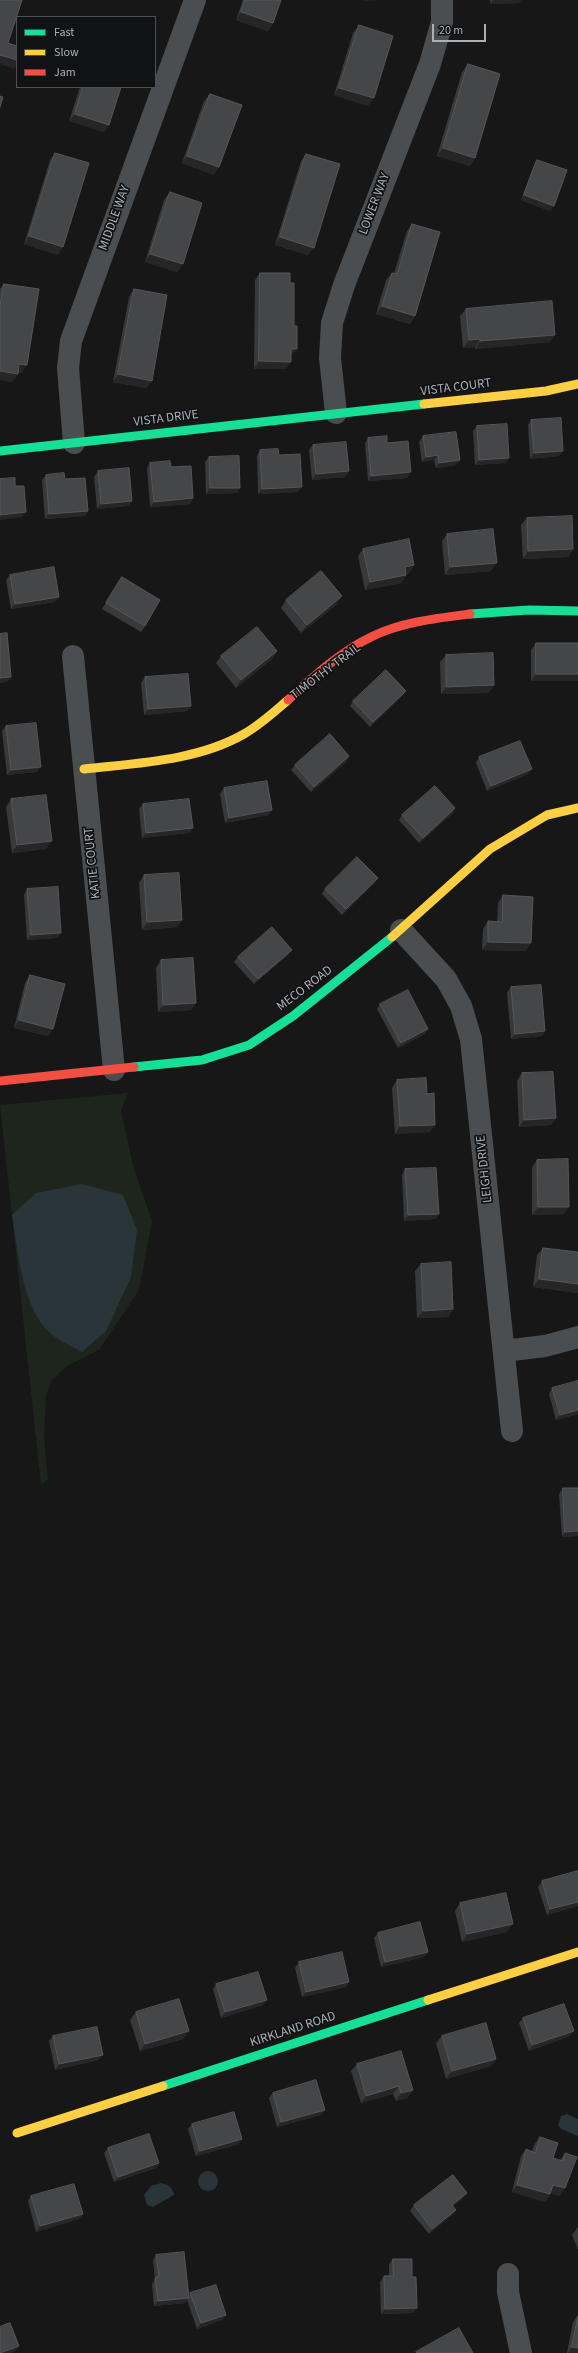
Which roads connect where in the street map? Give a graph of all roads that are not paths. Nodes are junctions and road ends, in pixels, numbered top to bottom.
1 (195, 0) edge
2 (442, 0) edge
3 (578, 384) edge
4 (336, 413) junction
5 (74, 443) junction
6 (0, 451) edge
7 (578, 611) edge
8 (73, 656) dead end
9 (84, 770) junction
10 (578, 808) edge
11 (401, 930) junction
12 (114, 1070) junction
13 (0, 1081) edge
14 (578, 1337) edge
15 (504, 1352) junction
16 (512, 1431) dead end
17 (578, 1952) edge
18 (17, 2133) dead end
19 (508, 2274) dead end
20 (521, 2353) edge

1 - 5 street, MIDDLE WAY
2 - 4 street, LOWER WAY
3 - 4 street, VISTA COURT
4 - 5 street, VISTA DRIVE
5 - 6 street, VISTA DRIVE
7 - 9 street, TIMOTHY TRAIL
8 - 9 street, KATIE COURT
9 - 12 street, KATIE COURT
10 - 11 street, MECO ROAD
11 - 12 street, MECO ROAD
11 - 15 street, LEIGH DRIVE
12 - 13 street, MECO ROAD
14 - 15 street
15 - 16 street, LEIGH DRIVE
17 - 18 street, KIRKLAND ROAD
19 - 20 street

